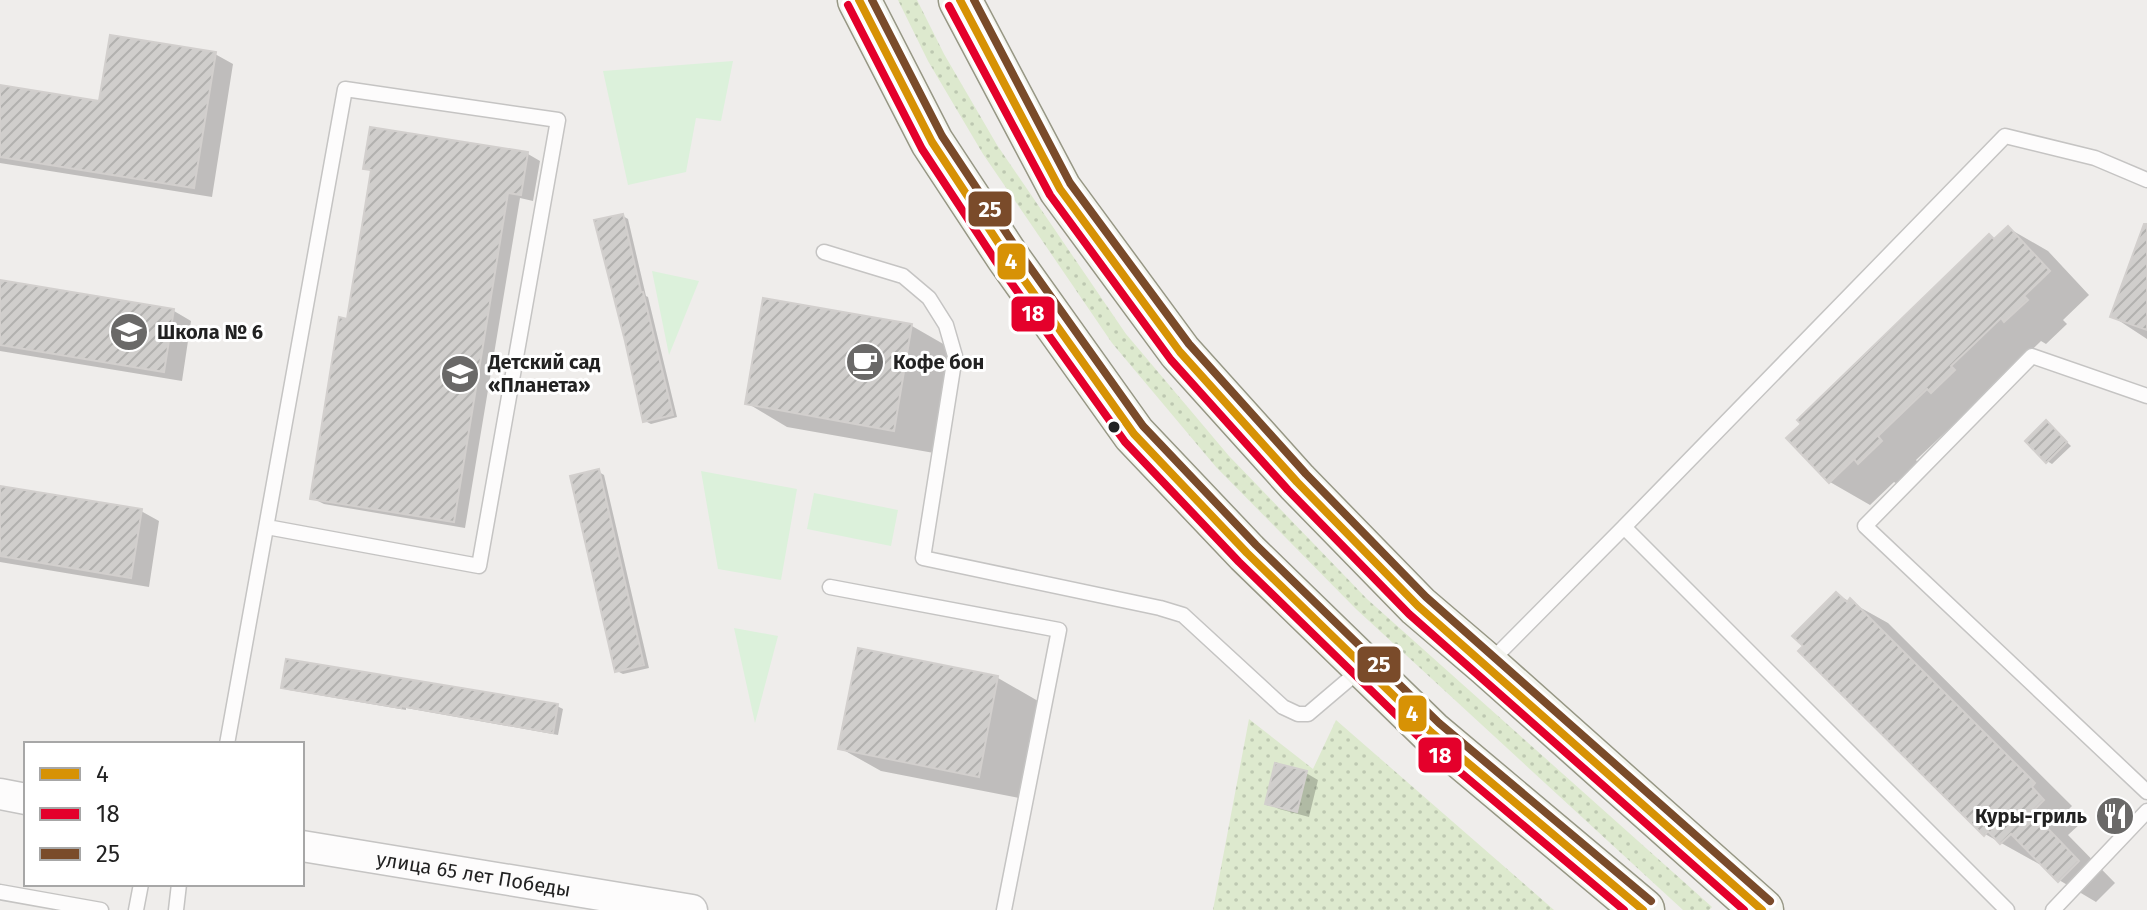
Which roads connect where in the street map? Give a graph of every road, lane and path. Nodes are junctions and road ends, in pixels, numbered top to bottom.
1 (859, 0) edge
2 (960, 0) edge
3 (2147, 180) edge
4 (824, 252) dead end
5 (2147, 396) edge
6 (267, 527) junction
7 (1624, 527) junction
8 (830, 587) dead end
9 (1487, 665) junction
10 (1364, 667) junction
11 (227, 742) edge
12 (2147, 792) edge
13 (0, 794) edge
14 (24, 799) edge
15 (2147, 811) edge
16 (304, 846) edge
17 (141, 886) edge
18 (179, 886) edge
19 (0, 892) edge
20 (680, 909) edge
21 (101, 910) edge
22 (136, 910) edge
23 (176, 910) edge
24 (1004, 910) edge
25 (1643, 910) edge
26 (1762, 910) edge
27 (2007, 910) edge
28 (2053, 910) edge

1 - 10 main road
2 - 9 main road
3 - 7 lane
4 - 10 lane
5 - 12 lane
6 - 6 lane
6 - 11 lane
7 - 9 lane
7 - 27 lane
8 - 24 lane
9 - 26 main road
10 - 25 main road
13 - 14 street
15 - 28 lane
16 - 20 street, улица 65 лет Победы
17 - 22 lane
18 - 23 lane
19 - 21 lane

